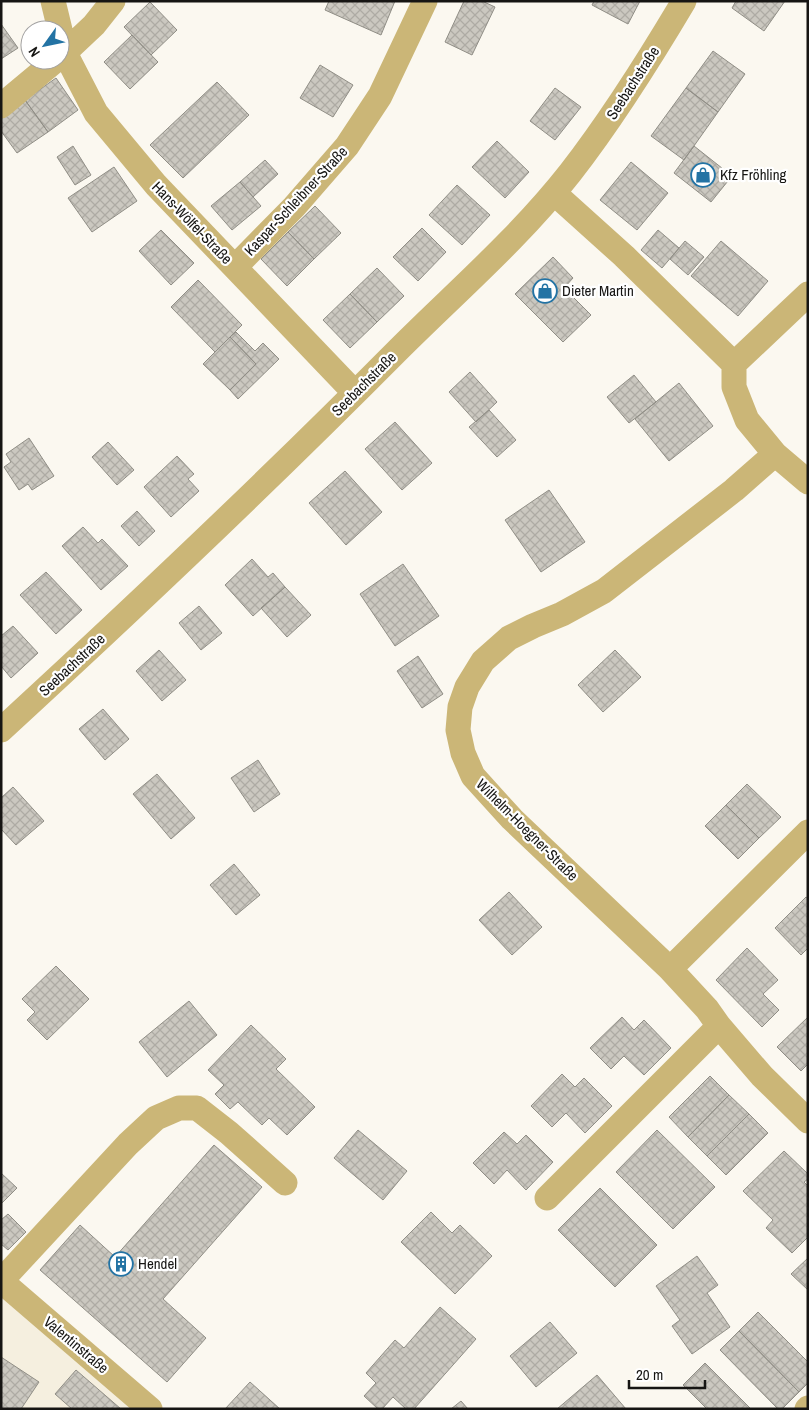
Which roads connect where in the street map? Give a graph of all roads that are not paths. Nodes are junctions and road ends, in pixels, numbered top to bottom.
1 (52, 1) edge
2 (112, 1) edge
3 (425, 1) edge
4 (684, 1) edge
5 (55, 20) edge
6 (70, 40) edge
7 (70, 65) edge
8 (36, 70) edge
9 (1, 106) edge
10 (554, 193) junction
11 (235, 267) junction
12 (808, 294) edge
13 (734, 364) junction
14 (355, 393) junction
15 (775, 454) junction
16 (808, 482) edge
17 (1, 730) edge
18 (808, 832) edge
19 (670, 969) junction
20 (719, 1026) junction
21 (808, 1121) edge
22 (285, 1183) dead end
23 (547, 1198) dead end
24 (1, 1281) edge
25 (150, 1409) edge

1 - 5 street, Hans-Wölfel-Straße
2 - 6 street
3 - 11 street, Kaspar-Schleibner-Straße
4 - 10 street, Seebachstraße
7 - 11 street, Hans-Wölfel-Straße
8 - 9 street
10 - 13 street
10 - 14 street, Seebachstraße
11 - 14 street, Hans-Wölfel-Straße
12 - 13 street
13 - 15 street
14 - 17 street, Seebachstraße
15 - 16 street
15 - 19 street, Wilhelm-Hoegner-Straße
18 - 19 street
19 - 20 street, Wilhelm-Hoegner-Straße
20 - 21 street, Wilhelm-Hoegner-Straße
20 - 23 street
22 - 24 street
24 - 25 street, Valentinstraße

